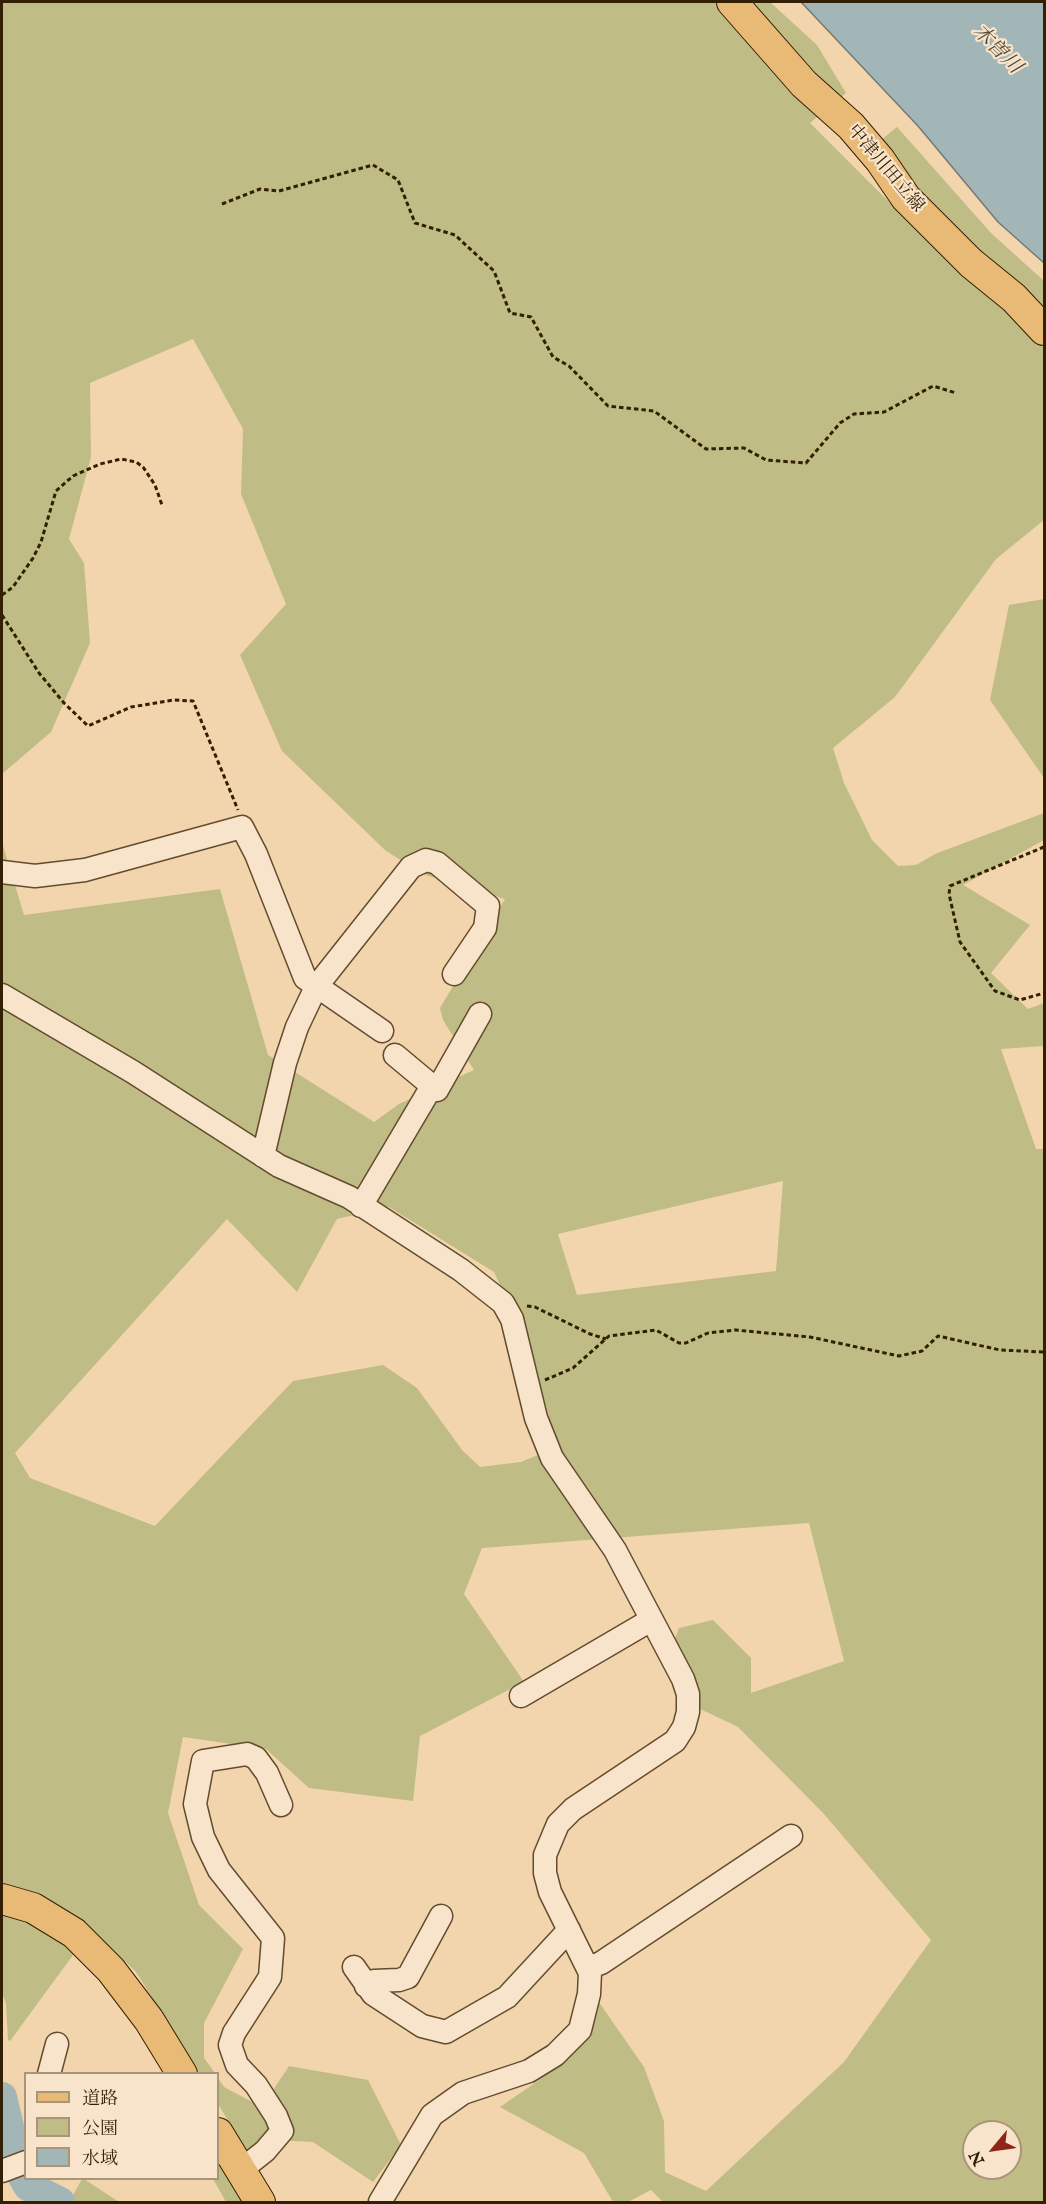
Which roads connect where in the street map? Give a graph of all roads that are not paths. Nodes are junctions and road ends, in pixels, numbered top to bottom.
1 (732, 2) edge
2 (1044, 330) edge
3 (2, 872) edge
4 (454, 974) dead end
5 (316, 987) junction
6 (2, 995) edge
7 (480, 1014) dead end
8 (382, 1030) dead end
9 (395, 1055) dead end
10 (432, 1086) junction
11 (263, 1156) junction
12 (361, 1206) junction
13 (651, 1620) junction
14 (521, 1696) dead end
15 (281, 1805) dead end
16 (791, 1836) dead end
17 (2, 1899) edge
18 (441, 1916) dead end
19 (569, 1930) junction
20 (588, 1968) junction
21 (57, 2044) dead end
22 (49, 2072) edge
23 (181, 2072) edge
24 (219, 2135) edge
25 (241, 2170) junction
26 (260, 2202) edge
27 (380, 2202) edge

1 - 2 main road, 中津川田立線
3 - 5 street
4 - 5 street
5 - 8 street
5 - 11 street
6 - 11 street
7 - 10 street
9 - 10 street
10 - 12 street
11 - 12 street
12 - 13 street
13 - 14 street
13 - 19 street
15 - 25 street
16 - 20 street
17 - 23 main road
18 - 19 street
19 - 20 street
20 - 27 street
21 - 22 street
24 - 25 main road
25 - 26 main road

